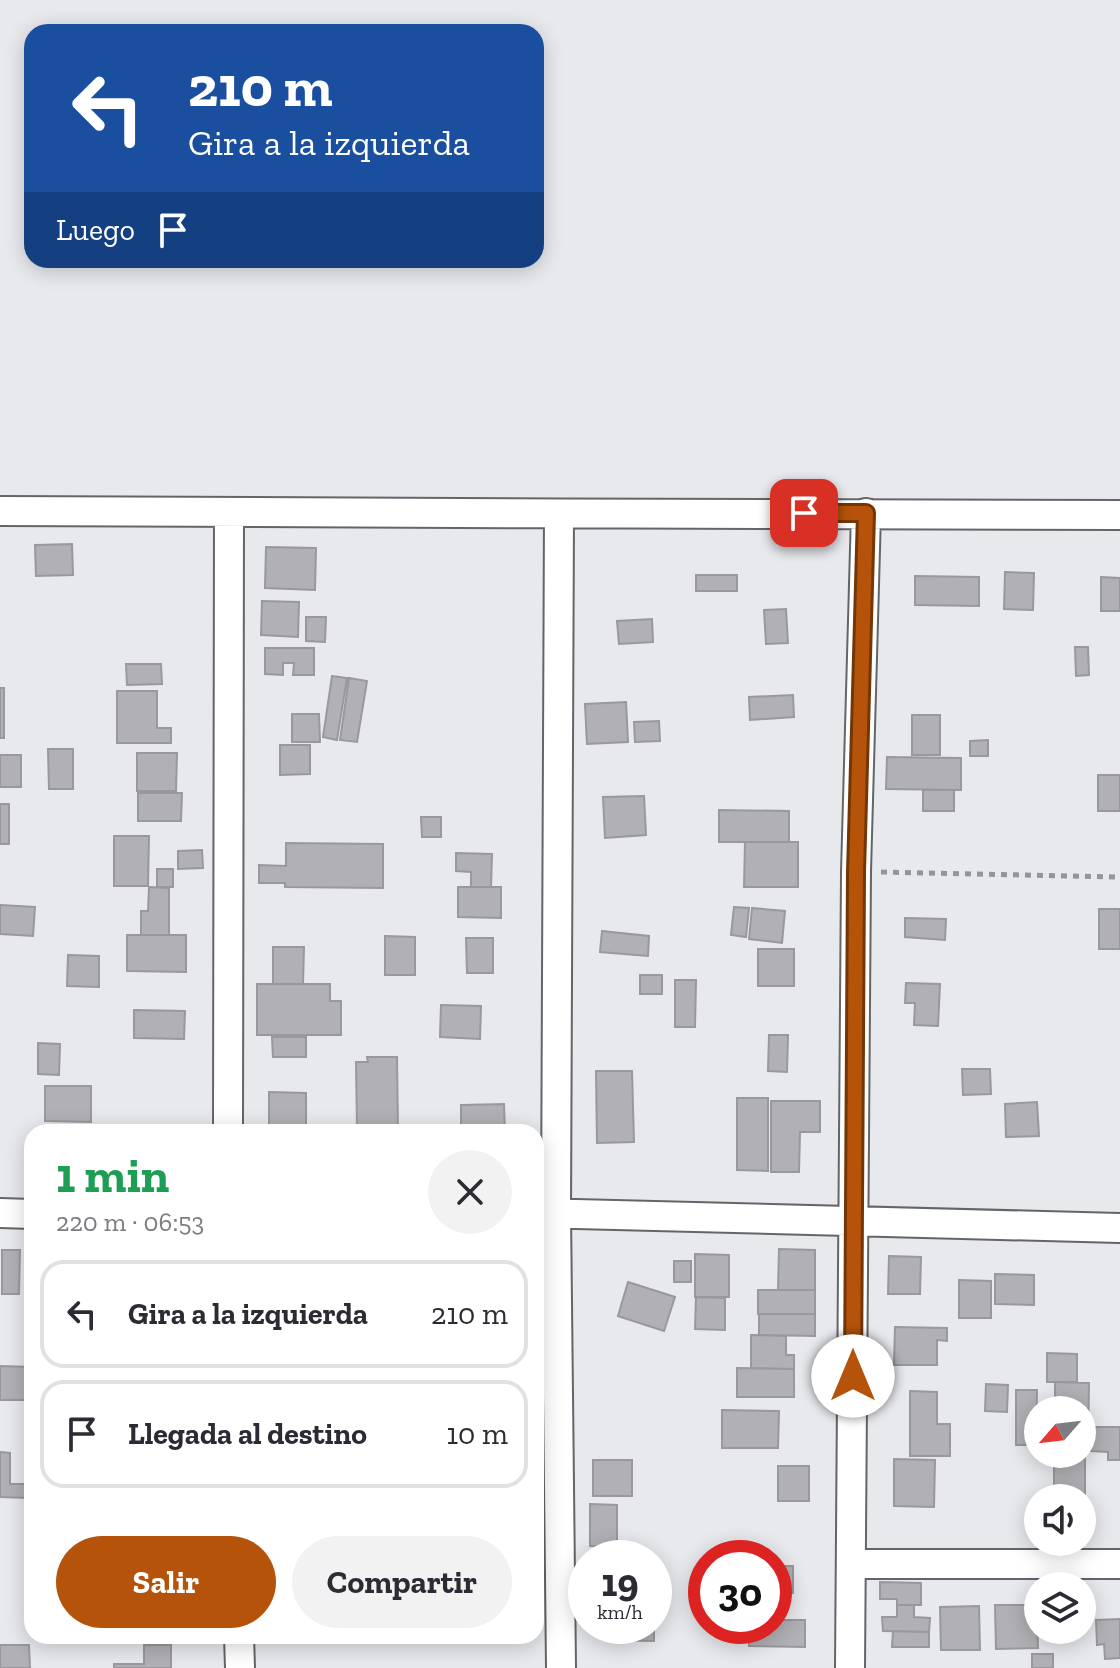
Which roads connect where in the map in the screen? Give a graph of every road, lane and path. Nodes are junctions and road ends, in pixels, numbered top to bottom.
1 (0, 511) edge
2 (866, 513) junction
3 (229, 514) junction
4 (559, 514) junction
5 (1120, 515) edge
6 (856, 872) junction
7 (1120, 877) edge
8 (228, 1124) edge
9 (0, 1213) edge
10 (546, 1213) edge
11 (24, 1214) edge
12 (854, 1220) junction
13 (1120, 1228) edge
14 (852, 1564) junction
15 (1120, 1564) edge
16 (239, 1644) edge
17 (240, 1668) edge
18 (561, 1668) edge
19 (850, 1668) edge

1 - 3 street
2 - 4 street
2 - 5 street
2 - 6 street
3 - 4 street
3 - 8 street
4 - 10 street
6 - 7 path
6 - 12 street
9 - 11 street
10 - 12 street
10 - 18 street
12 - 13 street
12 - 14 street
14 - 15 street
14 - 19 street
16 - 17 street

